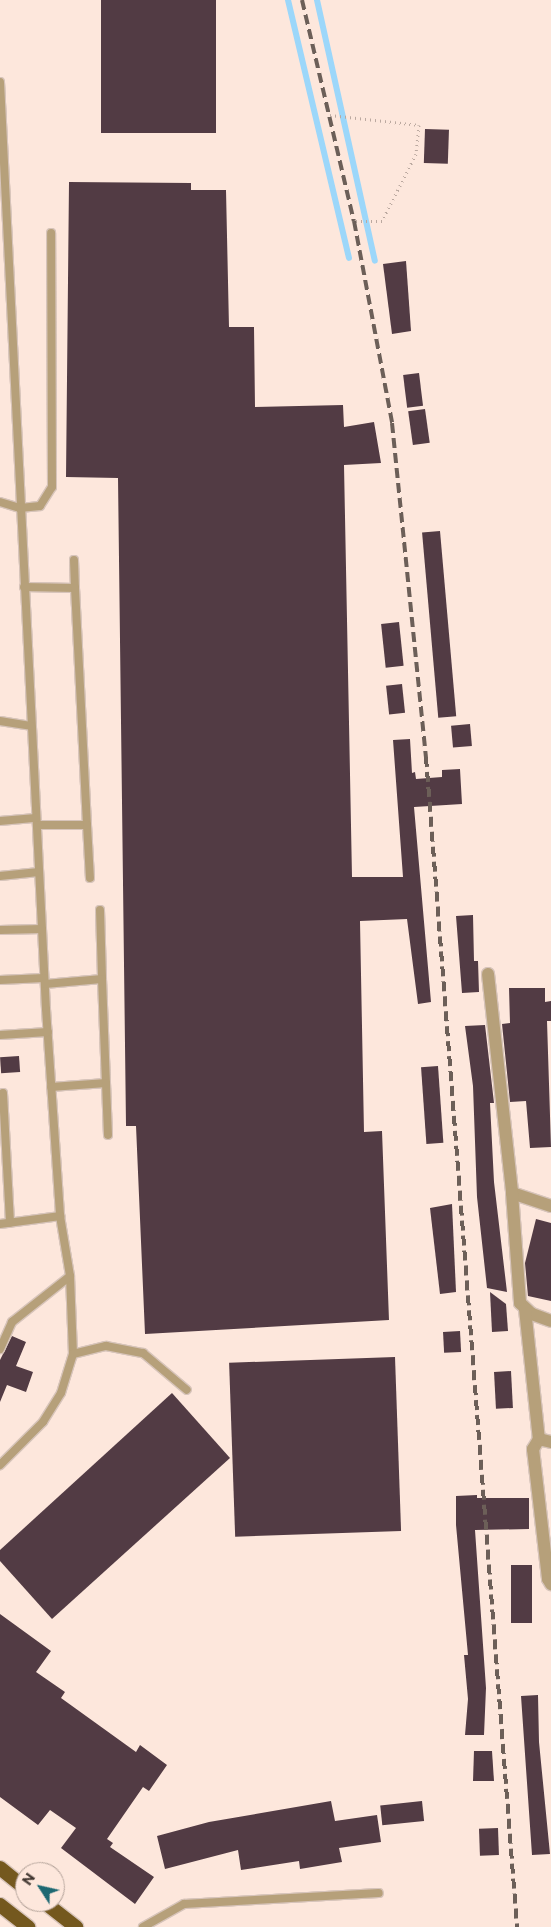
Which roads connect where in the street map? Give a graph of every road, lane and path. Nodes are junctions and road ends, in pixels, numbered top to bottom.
1 (0, 82) edge
2 (330, 116) dead end
3 (354, 221) dead end
4 (50, 234) dead end
5 (3, 241) edge
6 (0, 502) edge
7 (20, 508) junction
8 (74, 560) dead end
9 (24, 587) junction
10 (75, 588) junction
11 (0, 721) edge
12 (31, 726) junction
13 (0, 821) edge
14 (36, 822) junction
15 (87, 824) junction
16 (39, 872) junction
17 (0, 876) edge
18 (90, 878) dead end
19 (100, 910) dead end
20 (42, 929) junction
21 (0, 930) edge
22 (488, 974) dead end
23 (102, 979) junction
24 (0, 980) edge
25 (45, 981) junction
26 (48, 1032) junction
27 (0, 1035) edge
28 (106, 1083) junction
29 (51, 1087) junction
30 (3, 1093) dead end
31 (108, 1135) dead end
32 (512, 1193) junction
33 (551, 1206) edge
34 (60, 1216) junction
35 (10, 1223) junction
36 (0, 1224) edge
37 (70, 1276) junction
38 (525, 1309) junction
39 (551, 1321) edge
40 (0, 1349) edge
41 (73, 1354) junction
42 (187, 1390) dead end
43 (545, 1440) edge
44 (0, 1465) edge
45 (551, 1584) edge
46 (0, 1868) edge
47 (15, 1880) edge
48 (379, 1893) dead end
49 (0, 1905) edge
50 (57, 1912) edge
51 (28, 1927) edge
52 (76, 1927) edge
53 (142, 1927) edge

1 - 5 lane
2 - 3 path
4 - 7 lane
5 - 7 lane
6 - 7 lane
7 - 9 lane
8 - 10 lane
9 - 10 lane
9 - 12 lane
10 - 15 lane
11 - 12 lane
12 - 14 lane
13 - 14 lane
14 - 15 lane
14 - 16 lane
15 - 18 lane
16 - 17 lane
16 - 20 lane
19 - 23 lane
20 - 21 lane
20 - 25 lane
22 - 32 street
23 - 25 lane
23 - 28 lane
24 - 25 lane
25 - 26 lane
26 - 27 lane
26 - 29 lane
28 - 29 lane
28 - 31 lane
29 - 34 lane
30 - 35 lane
32 - 33 street
32 - 38 street
34 - 35 lane
34 - 37 lane
35 - 36 lane
37 - 40 lane
37 - 41 lane
38 - 39 street
38 - 43 street
41 - 42 lane
41 - 44 lane
43 - 45 street
46 - 47 highway
48 - 53 lane
49 - 51 highway
50 - 52 highway

